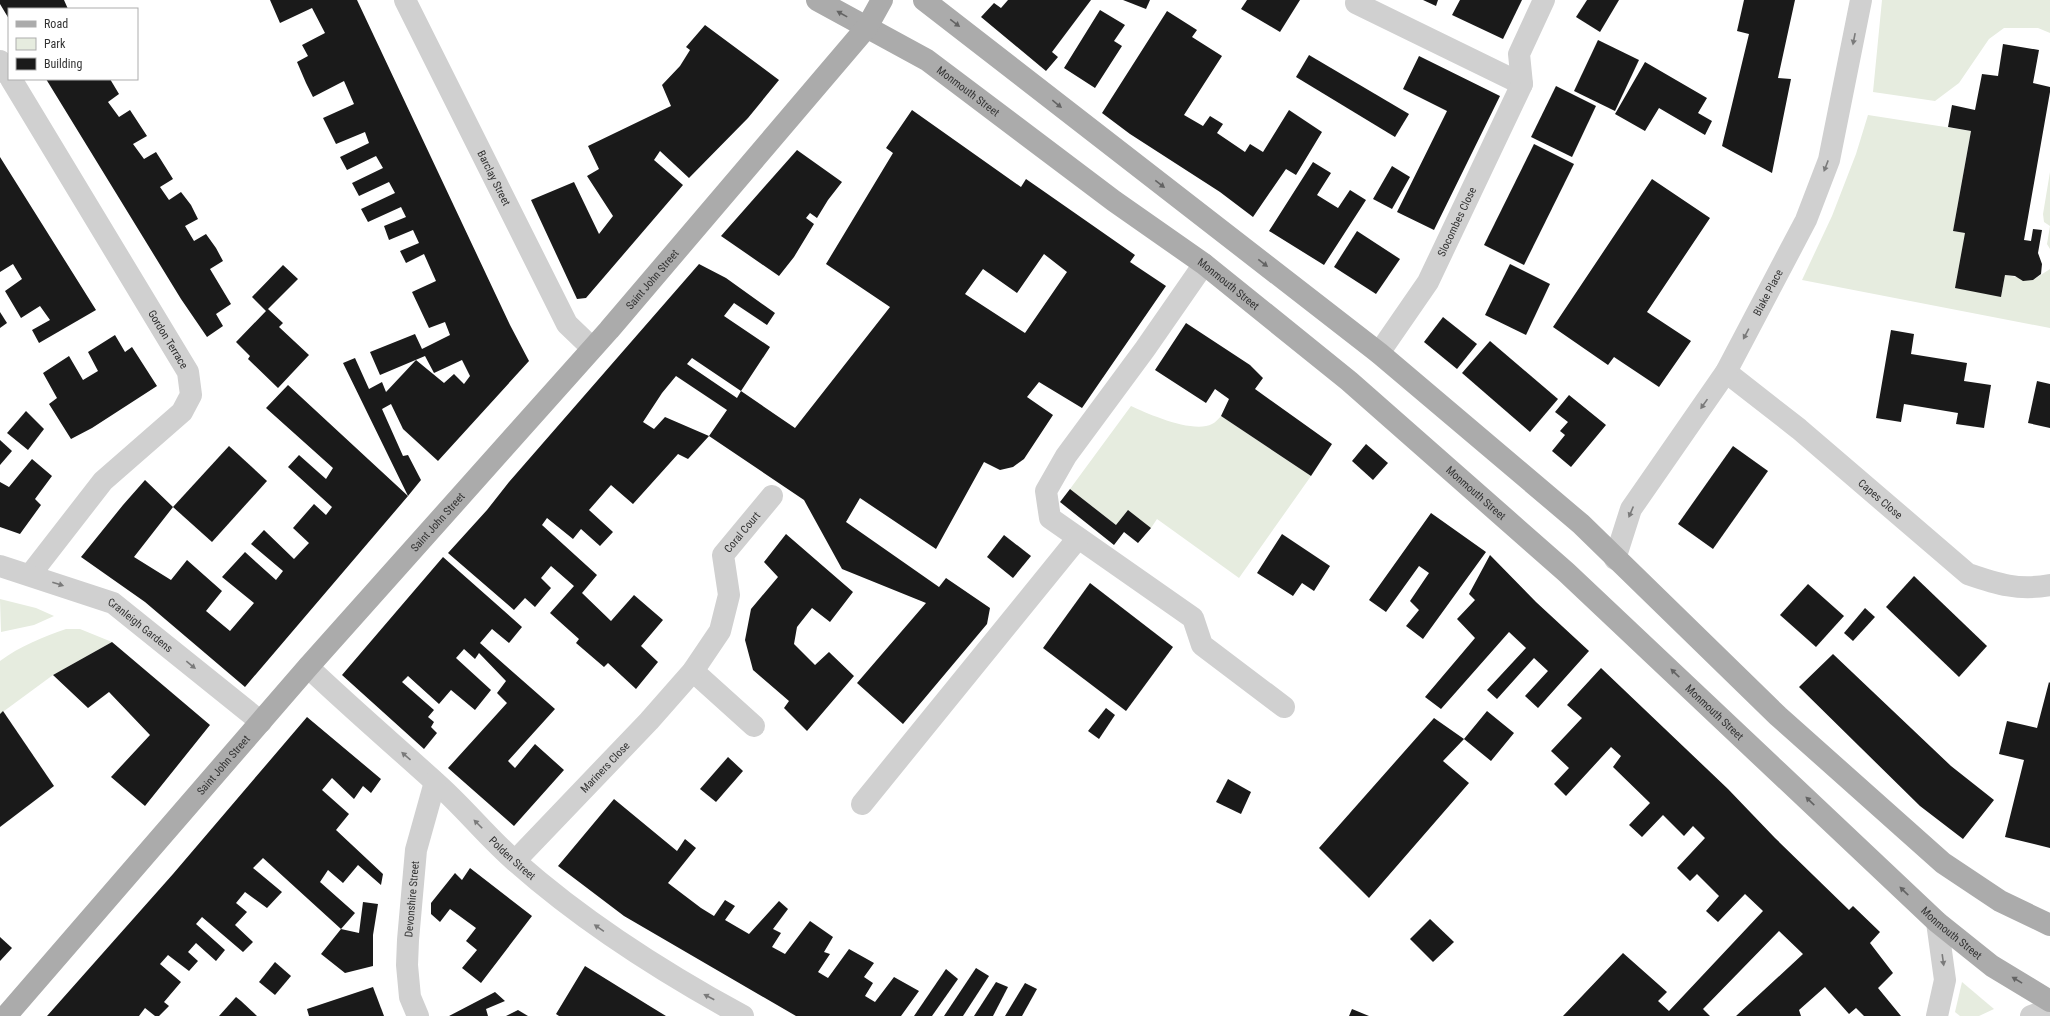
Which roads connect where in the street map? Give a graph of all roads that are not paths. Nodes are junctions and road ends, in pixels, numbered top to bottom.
1 (405, 0) edge
2 (817, 0) edge
3 (882, 0) edge
4 (924, 0) edge
5 (1544, 0) edge
6 (1861, 0) edge
7 (1356, 3) dead end
8 (867, 27) junction
9 (0, 61) edge
10 (8, 74) edge
11 (12, 80) edge
12 (1522, 84) junction
13 (1204, 264) junction
14 (592, 348) junction
15 (1379, 353) junction
16 (1726, 372) junction
17 (772, 496) dead end
18 (1078, 538) junction
19 (1615, 559) junction
20 (0, 566) edge
21 (30, 575) junction
22 (2050, 585) edge
23 (729, 595) joint
24 (308, 667) junction
25 (693, 671) junction
26 (1284, 707) dead end
27 (261, 722) junction
28 (754, 726) dead end
29 (435, 782) junction
30 (862, 804) dead end
31 (515, 862) junction
32 (1937, 922) junction
33 (2050, 925) edge
34 (2050, 1001) edge
35 (2050, 1009) edge
36 (6, 1016) edge
37 (418, 1016) edge
38 (743, 1016) edge
39 (1937, 1016) edge
40 (2031, 1016) edge

1 - 14 street, Barclay Street
8 -> 2 main road, Monmouth Street
3 - 8 main road, Saint John Street
4 -> 15 main road
5 - 12 street
6 -> 16 street, Blake Place
7 - 12 street
8 - 13 main road, Monmouth Street
8 - 14 main road, Saint John Street
9 - 10 street
11 - 21 street, Gordon Terrace
12 - 15 street, Slocombes Close
13 - 18 street
32 -> 13 main road, Monmouth Street
14 - 24 main road, Saint John Street
15 - 19 main road
16 -> 19 street, Blake Place
16 - 22 street, Capes Close
17 - 23 street, Coral Court
18 - 26 street
18 - 30 street
19 - 33 main road
20 - 21 street, Cranleigh Gardens
21 -> 27 street, Cranleigh Gardens
23 - 25 street, Mariners Close
24 - 27 main road, Saint John Street
29 -> 24 street, Polden Street
25 - 28 street
25 - 31 street, Mariners Close
27 - 36 main road, Saint John Street
31 -> 29 street, Polden Street
29 - 37 street, Devonshire Street
38 -> 31 street, Polden Street
34 -> 32 main road, Monmouth Street
32 -> 39 street
35 - 40 street

